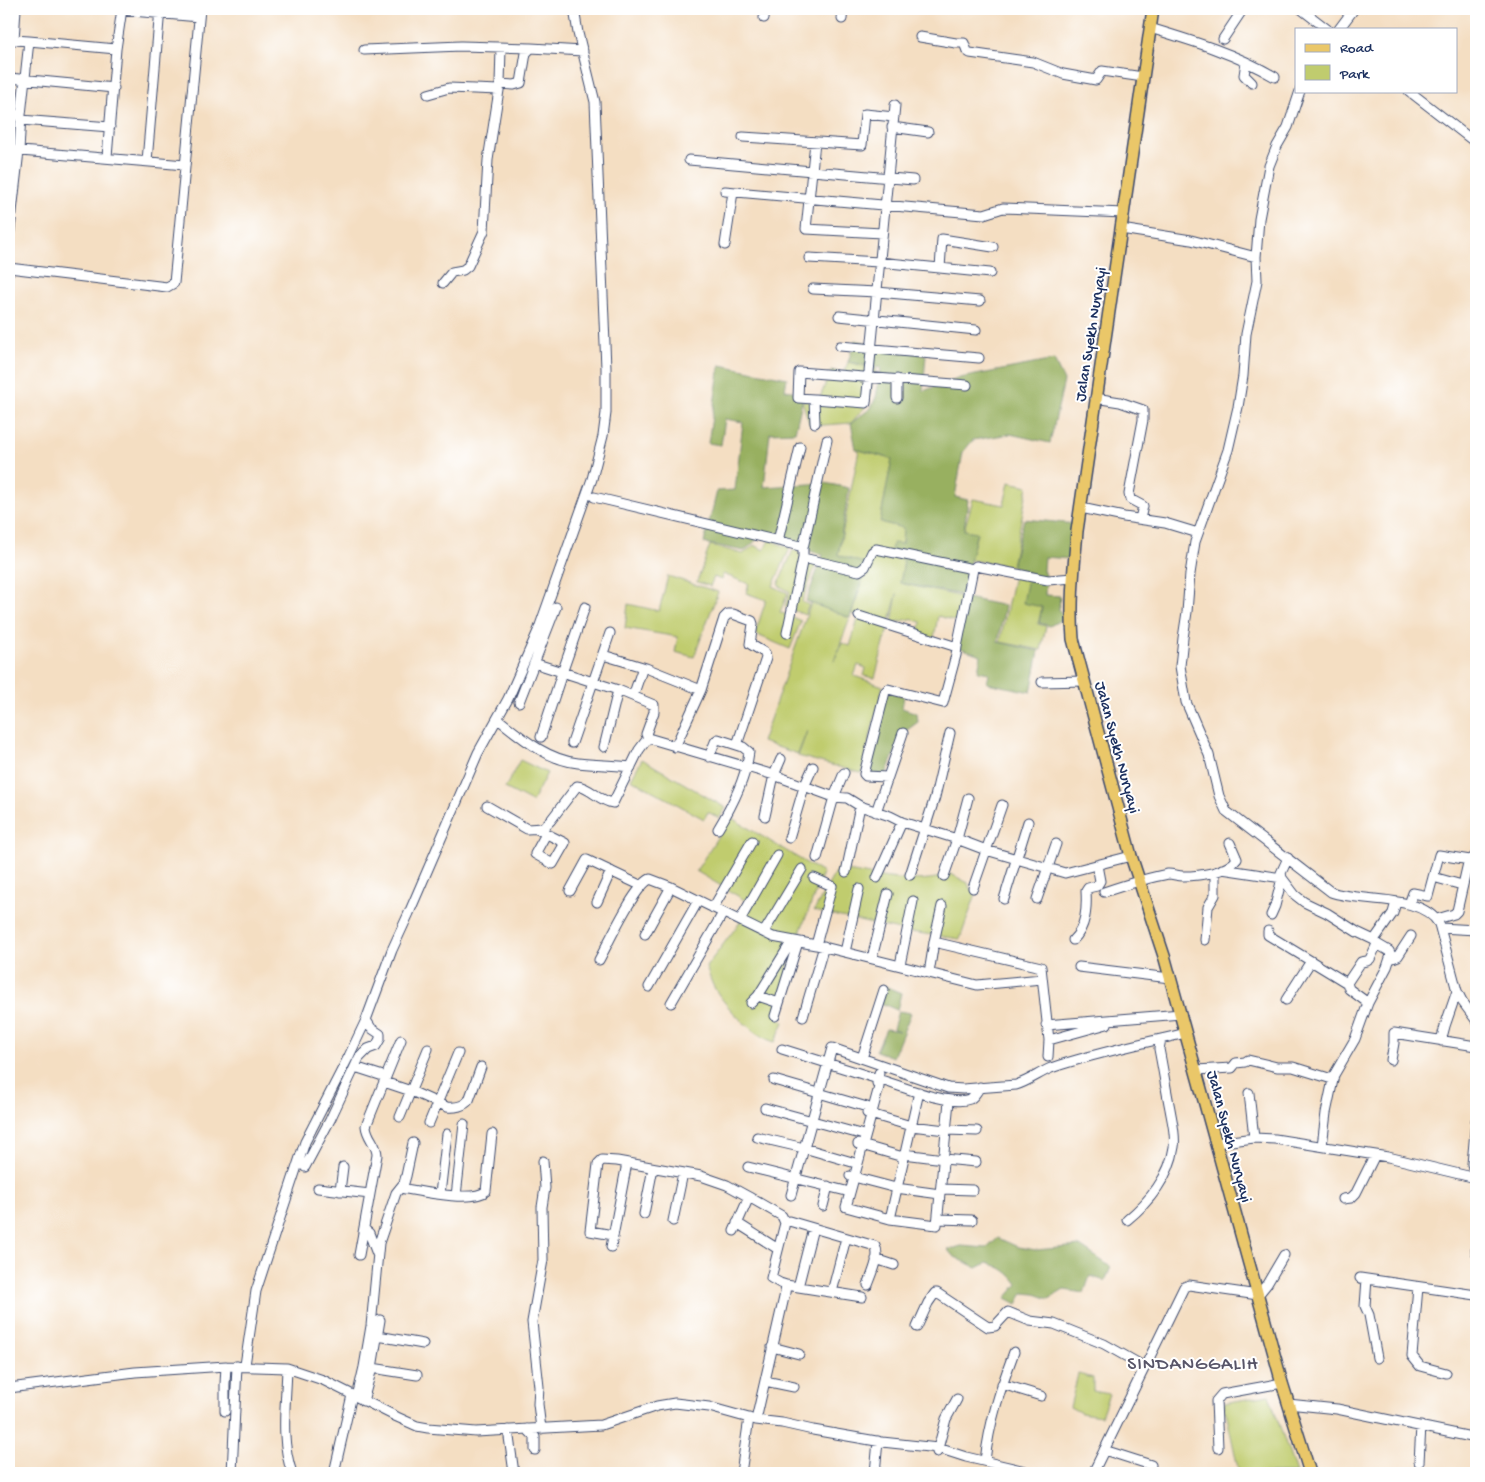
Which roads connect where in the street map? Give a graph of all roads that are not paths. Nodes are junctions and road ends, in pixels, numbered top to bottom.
1 (16, 9) edge
2 (574, 9) edge
3 (843, 9) edge
4 (1153, 9) edge
5 (1243, 9) edge
6 (1301, 9) edge
7 (1354, 9) edge
8 (121, 10) edge
9 (159, 11) edge
10 (199, 13) edge
11 (842, 19) dead end
12 (1150, 28) junction
13 (1326, 28) edge
14 (1340, 28) edge
15 (920, 37) dead end
16 (11, 40) edge
17 (1223, 40) dead end
18 (29, 41) junction
19 (501, 48) junction
20 (531, 48) junction
21 (116, 50) junction
22 (364, 50) dead end
23 (583, 51) junction
24 (1246, 62) junction
25 (1143, 77) junction
26 (1274, 77) dead end
27 (9, 78) edge
28 (24, 80) junction
29 (1252, 83) dead end
30 (500, 87) junction
31 (114, 88) junction
32 (1300, 92) edge
33 (1410, 92) edge
34 (428, 94) dead end
35 (895, 105) dead end
36 (9, 114) edge
37 (21, 117) junction
38 (894, 117) junction
39 (110, 127) junction
40 (892, 127) junction
41 (928, 132) dead end
42 (743, 137) dead end
43 (815, 142) junction
44 (1476, 143) edge
45 (9, 150) edge
46 (19, 151) junction
47 (108, 158) junction
48 (689, 160) dead end
49 (147, 161) junction
50 (13, 163) edge
51 (185, 164) junction
52 (812, 170) junction
53 (887, 178) junction
54 (913, 180) dead end
55 (11, 199) edge
56 (809, 199) junction
57 (884, 205) junction
58 (1124, 213) junction
59 (1121, 229) junction
60 (882, 233) junction
61 (9, 234) edge
62 (725, 245) dead end
63 (993, 246) dead end
64 (1256, 257) junction
65 (809, 258) dead end
66 (879, 262) junction
67 (9, 268) edge
68 (940, 268) junction
69 (990, 273) dead end
70 (443, 283) dead end
71 (813, 289) dead end
72 (876, 292) junction
73 (980, 301) dead end
74 (839, 316) dead end
75 (874, 320) junction
76 (976, 330) dead end
77 (840, 346) dead end
78 (872, 348) junction
79 (979, 358) dead end
80 (869, 377) junction
81 (897, 379) junction
82 (967, 385) dead end
83 (897, 398) dead end
84 (1095, 398) junction
85 (814, 399) junction
86 (815, 423) dead end
87 (828, 440) dead end
88 (800, 447) dead end
89 (594, 497) dead end
90 (1081, 508) junction
91 (1140, 519) junction
92 (1196, 532) junction
93 (778, 541) junction
94 (803, 553) junction
95 (973, 570) junction
96 (1073, 578) junction
97 (556, 607) dead end
98 (584, 607) dead end
99 (859, 616) dead end
100 (610, 633) dead end
101 (787, 633) dead end
102 (957, 647) junction
103 (602, 655) junction
104 (534, 663) junction
105 (643, 667) junction
106 (562, 673) junction
107 (1084, 681) junction
108 (594, 682) junction
109 (1042, 682) dead end
110 (618, 690) junction
111 (701, 690) junction
112 (633, 696) junction
113 (519, 702) dead end
114 (498, 719) junction
115 (902, 733) dead end
116 (950, 733) dead end
117 (541, 737) dead end
118 (648, 738) junction
119 (572, 743) dead end
120 (737, 745) junction
121 (604, 747) dead end
122 (675, 747) junction
123 (709, 757) junction
124 (781, 759) dead end
125 (631, 767) junction
126 (745, 767) junction
127 (813, 767) dead end
128 (844, 773) dead end
129 (774, 775) junction
130 (887, 776) junction
131 (804, 787) junction
132 (834, 797) junction
133 (968, 798) dead end
134 (1002, 805) dead end
135 (487, 806) dead end
136 (860, 806) junction
137 (876, 812) junction
138 (765, 816) dead end
139 (902, 822) junction
140 (1028, 822) dead end
141 (718, 829) dead end
142 (537, 830) junction
143 (925, 830) junction
144 (546, 834) dead end
145 (789, 838) dead end
146 (957, 839) junction
147 (752, 841) dead end
148 (1230, 843) dead end
149 (1056, 844) dead end
150 (986, 850) junction
151 (777, 855) dead end
152 (1131, 856) junction
153 (817, 858) dead end
154 (1473, 858) edge
155 (1017, 859) junction
156 (1287, 860) junction
157 (1097, 865) junction
158 (802, 868) dead end
159 (1047, 868) junction
160 (1218, 870) junction
161 (611, 871) junction
162 (846, 872) dead end
163 (910, 875) dead end
164 (944, 876) dead end
165 (1433, 877) junction
166 (814, 878) dead end
167 (877, 878) dead end
168 (1282, 878) junction
169 (1139, 881) junction
170 (1462, 885) junction
171 (642, 886) junction
172 (671, 887) junction
173 (973, 888) dead end
174 (859, 889) dead end
175 (570, 891) dead end
176 (1104, 892) dead end
177 (888, 894) dead end
178 (1004, 899) dead end
179 (1037, 899) dead end
180 (698, 901) junction
181 (913, 901) dead end
182 (597, 902) dead end
183 (1396, 902) junction
184 (1409, 904) junction
185 (942, 906) dead end
186 (713, 908) junction
187 (723, 913) junction
188 (1271, 915) dead end
189 (740, 920) junction
190 (1438, 924) junction
191 (1476, 930) edge
192 (1268, 931) dead end
193 (764, 932) junction
194 (645, 934) dead end
195 (1411, 936) dead end
196 (1073, 940) dead end
197 (1206, 940) dead end
198 (795, 942) junction
199 (934, 942) junction
200 (1376, 942) junction
201 (820, 946) junction
202 (845, 952) junction
203 (872, 958) junction
204 (1390, 959) junction
205 (599, 960) dead end
206 (1311, 961) junction
207 (900, 965) junction
208 (1079, 967) dead end
209 (929, 973) junction
210 (1170, 978) junction
211 (1042, 979) junction
212 (1347, 983) junction
213 (649, 987) dead end
214 (884, 990) dead end
215 (1458, 991) junction
216 (1286, 1000) dead end
217 (671, 1003) dead end
218 (779, 1003) junction
219 (1368, 1003) junction
220 (1180, 1014) junction
221 (775, 1016) dead end
222 (803, 1017) dead end
223 (1129, 1018) junction
224 (366, 1020) junction
225 (1476, 1020) edge
226 (1046, 1025) junction
227 (1186, 1033) junction
228 (1161, 1039) junction
229 (401, 1040) dead end
230 (1049, 1040) junction
231 (1441, 1041) junction
232 (1476, 1046) edge
233 (428, 1049) dead end
234 (782, 1049) dead end
235 (458, 1053) dead end
236 (1048, 1056) dead end
237 (862, 1058) junction
238 (1391, 1060) dead end
239 (828, 1063) junction
240 (882, 1065) junction
241 (355, 1067) junction
242 (481, 1067) dead end
243 (1196, 1070) junction
244 (385, 1079) junction
245 (774, 1080) dead end
246 (1332, 1080) junction
247 (877, 1081) junction
248 (980, 1087) junction
249 (410, 1091) junction
250 (819, 1092) junction
251 (919, 1092) junction
252 (1249, 1094) dead end
253 (949, 1101) junction
254 (438, 1103) junction
255 (764, 1108) dead end
256 (868, 1111) junction
257 (400, 1118) dead end
258 (811, 1120) junction
259 (1476, 1120) edge
260 (429, 1123) dead end
261 (464, 1124) dead end
262 (911, 1126) junction
263 (946, 1130) junction
264 (977, 1131) dead end
265 (447, 1134) dead end
266 (492, 1134) dead end
267 (860, 1134) junction
268 (757, 1137) dead end
269 (1254, 1138) junction
270 (1216, 1142) junction
271 (413, 1143) dead end
272 (860, 1145) junction
273 (1322, 1146) junction
274 (804, 1148) junction
275 (903, 1155) junction
276 (1375, 1155) junction
277 (944, 1160) junction
278 (543, 1161) dead end
279 (852, 1162) junction
280 (976, 1162) dead end
281 (627, 1163) junction
282 (305, 1167) dead end
283 (343, 1167) dead end
284 (748, 1167) dead end
285 (653, 1168) junction
286 (682, 1173) junction
287 (851, 1176) junction
288 (1472, 1177) edge
289 (795, 1178) junction
290 (828, 1186) junction
291 (318, 1188) dead end
292 (400, 1188) junction
293 (896, 1188) junction
294 (340, 1190) junction
295 (973, 1190) dead end
296 (847, 1191) junction
297 (941, 1191) junction
298 (370, 1194) junction
299 (440, 1194) junction
300 (791, 1195) dead end
301 (456, 1196) junction
302 (749, 1197) junction
303 (1343, 1199) dead end
304 (823, 1206) dead end
305 (644, 1214) dead end
306 (890, 1219) junction
307 (938, 1219) junction
308 (972, 1220) dead end
309 (1127, 1220) dead end
310 (673, 1221) dead end
311 (785, 1223) junction
312 (813, 1228) junction
313 (364, 1229) junction
314 (613, 1235) junction
315 (846, 1238) junction
316 (1476, 1241) edge
317 (611, 1247) dead end
318 (778, 1249) junction
319 (1476, 1252) edge
320 (1284, 1254) dead end
321 (359, 1255) dead end
322 (377, 1255) junction
323 (876, 1259) junction
324 (894, 1265) dead end
325 (786, 1285) junction
326 (868, 1285) dead end
327 (798, 1287) junction
328 (1418, 1287) junction
329 (832, 1292) junction
330 (1258, 1295) junction
331 (1476, 1295) edge
332 (862, 1297) dead end
333 (380, 1320) dead end
334 (917, 1327) dead end
335 (378, 1336) junction
336 (423, 1344) dead end
337 (772, 1347) junction
338 (1014, 1352) dead end
339 (800, 1354) dead end
340 (1377, 1358) dead end
341 (226, 1366) junction
342 (241, 1366) junction
343 (1145, 1367) junction
344 (286, 1368) junction
345 (372, 1368) junction
346 (1446, 1373) dead end
347 (417, 1375) dead end
348 (765, 1381) junction
349 (1282, 1383) junction
350 (1002, 1384) junction
351 (794, 1386) dead end
352 (9, 1388) edge
353 (1041, 1396) dead end
354 (357, 1397) junction
355 (957, 1399) dead end
356 (1288, 1404) junction
357 (225, 1411) dead end
358 (752, 1419) junction
359 (1421, 1426) junction
360 (541, 1429) junction
361 (508, 1430) junction
362 (527, 1430) junction
363 (1476, 1438) edge
364 (878, 1441) junction
365 (1218, 1448) dead end
366 (535, 1450) dead end
367 (937, 1450) junction
368 (1104, 1450) junction
369 (985, 1461) junction
370 (1418, 1462) dead end
371 (1151, 1464) dead end
372 (232, 1473) edge
373 (292, 1473) edge
374 (334, 1473) edge
375 (514, 1473) edge
376 (741, 1473) edge
377 (875, 1473) edge
378 (1034, 1473) edge
379 (1093, 1473) edge
380 (1310, 1473) edge

1 - 16 street
2 - 23 street
3 - 11 street
4 - 12 main road, Jalan Syekh Nuryayi
5 - 17 street
6 - 13 street
7 - 14 street
8 - 9 street
8 - 21 street
9 - 10 street
9 - 49 street
10 - 51 street
12 - 24 street
12 - 25 main road, Jalan Syekh Nuryayi
15 - 25 street
16 - 18 street
18 - 21 street
18 - 28 street
19 - 20 street
19 - 22 street
19 - 30 street
20 - 23 street
20 - 30 street
21 - 31 street
23 - 114 street
24 - 26 street
24 - 29 street
25 - 58 main road, Jalan Syekh Nuryayi
27 - 28 street
28 - 31 street
28 - 37 street
30 - 34 street
30 - 70 street
31 - 39 street
32 - 64 street
33 - 44 street
35 - 38 street
36 - 37 street
37 - 39 street
37 - 46 street
38 - 40 street
38 - 43 street
39 - 47 street
40 - 41 street
40 - 53 street
42 - 43 street
43 - 52 street
45 - 46 street
46 - 47 street
46 - 50 street
47 - 49 street
48 - 52 street
49 - 51 street
50 - 55 street
51 - 67 street
52 - 53 street
52 - 56 street
53 - 54 street
53 - 57 street
55 - 61 street
56 - 57 street
56 - 60 street
56 - 62 street
57 - 58 street
57 - 60 street
58 - 59 main road, Jalan Syekh Nuryayi
59 - 64 street
59 - 84 main road, Jalan Syekh Nuryayi
60 - 66 street
63 - 68 street
64 - 92 street
65 - 66 street
66 - 68 street
66 - 72 street
68 - 69 street
71 - 72 street
72 - 73 street
72 - 75 street
74 - 75 street
75 - 76 street
75 - 78 street
77 - 78 street
78 - 79 street
78 - 80 street
80 - 81 street
80 - 85 street
80 - 85 street
81 - 82 street
81 - 83 street
84 - 90 main road, Jalan Syekh Nuryayi
84 - 91 street
85 - 86 street
87 - 94 street
88 - 93 street
89 - 93 street
90 - 91 street
90 - 96 main road, Jalan Syekh Nuryayi
91 - 92 street
92 - 156 street
93 - 94 street
94 - 95 street
94 - 101 street
95 - 96 street
95 - 102 street
96 - 107 main road, Jalan Syekh Nuryayi
97 - 104 street
98 - 106 street
99 - 102 street
100 - 103 street
102 - 130 street
103 - 105 street
103 - 108 street
104 - 106 street
104 - 113 street
105 - 111 street
105 - 112 street
106 - 108 street
106 - 117 street
107 - 109 street
107 - 152 main road, Jalan Syekh Nuryayi
108 - 110 street
108 - 119 street
110 - 112 street
110 - 121 street
111 - 120 street
111 - 122 street
112 - 118 street
114 - 125 street
114 - 224 street
115 - 130 street
116 - 143 street
118 - 122 street
118 - 125 street
120 - 123 street
120 - 126 street
122 - 123 street
123 - 126 street
124 - 129 street
125 - 142 street
126 - 129 street
126 - 141 street
127 - 131 street
128 - 132 street
129 - 131 street
129 - 138 street
130 - 137 street
131 - 132 street
131 - 145 street
132 - 136 street
132 - 153 street
133 - 146 street
134 - 150 street
135 - 142 street
136 - 137 street
136 - 162 street
137 - 139 street
139 - 143 street
139 - 167 street
140 - 155 street
142 - 144 street
143 - 146 street
143 - 163 street
146 - 150 street
146 - 164 street
147 - 186 street
148 - 160 street
149 - 159 street
150 - 155 street
150 - 173 street
151 - 189 street
152 - 157 street
152 - 169 main road, Jalan Syekh Nuryayi
154 - 165 street
154 - 170 street
155 - 159 street
155 - 178 street
156 - 168 street
156 - 183 street
157 - 159 street
157 - 196 street
158 - 193 street
159 - 179 street
160 - 168 street
160 - 169 street
160 - 197 street
161 - 171 street
161 - 175 street
161 - 182 street
165 - 170 street
165 - 184 street
166 - 201 street
168 - 188 street
168 - 200 street
169 - 176 street
169 - 210 main road, Jalan Syekh Nuryayi
170 - 190 street
171 - 172 street
171 - 205 street
172 - 180 street
172 - 194 street
174 - 202 street
177 - 203 street
180 - 186 street
180 - 213 street
181 - 207 street
183 - 184 street
183 - 200 street
184 - 190 street
185 - 199 street
186 - 187 street
187 - 189 street
187 - 217 street
189 - 193 street
190 - 191 street
190 - 215 street
192 - 206 street
193 - 198 street
195 - 204 street
198 - 201 street
198 - 218 street
198 - 218 street
199 - 209 street
199 - 211 street
200 - 204 street
200 - 212 street
201 - 202 street
201 - 222 street
202 - 203 street
203 - 207 street
204 - 219 street
206 - 212 street
206 - 216 street
207 - 209 street
208 - 210 street
209 - 211 street
210 - 220 main road, Jalan Syekh Nuryayi
211 - 226 street
212 - 219 street
214 - 237 street
215 - 225 street
215 - 231 street
218 - 221 street
219 - 246 street
220 - 223 street
220 - 227 main road, Jalan Syekh Nuryayi
223 - 226 street
223 - 230 street
224 - 241 street
224 - 342 street
226 - 230 street
227 - 228 street
227 - 243 main road, Jalan Syekh Nuryayi
228 - 248 street
228 - 309 street
229 - 244 street
230 - 236 street
231 - 232 street
231 - 238 street
233 - 249 street
234 - 239 street
235 - 254 street
237 - 239 street
237 - 240 street
239 - 247 street
239 - 250 street
240 - 247 street
240 - 248 street
241 - 244 street
241 - 282 street
242 - 254 street
243 - 246 street
243 - 270 main road, Jalan Syekh Nuryayi
244 - 249 street
244 - 298 street
245 - 250 street
246 - 273 street
247 - 251 street
247 - 256 street
248 - 253 street
249 - 254 street
249 - 257 street
250 - 256 street
250 - 258 street
251 - 253 street
251 - 262 street
252 - 269 street
253 - 263 street
254 - 260 street
255 - 258 street
256 - 262 street
256 - 267 street
256 - 272 street
258 - 267 street
258 - 274 street
259 - 288 street
261 - 301 street
262 - 263 street
262 - 275 street
263 - 264 street
263 - 277 street
265 - 299 street
266 - 301 street
267 - 272 street
268 - 274 street
269 - 270 street
269 - 273 street
270 - 330 main road, Jalan Syekh Nuryayi
271 - 292 street
272 - 275 street
272 - 279 street
272 - 287 street
273 - 276 street
274 - 279 street
274 - 289 street
275 - 277 street
275 - 293 street
276 - 288 street
276 - 303 street
277 - 280 street
277 - 297 street
278 - 360 street
279 - 287 street
281 - 285 street
281 - 314 street
281 - 314 street
283 - 294 street
284 - 289 street
285 - 286 street
285 - 305 street
286 - 302 street
286 - 310 street
287 - 293 street
287 - 296 street
289 - 290 street
289 - 300 street
290 - 296 street
290 - 304 street
291 - 294 street
292 - 299 street
292 - 322 street
293 - 297 street
293 - 306 street
294 - 298 street
295 - 297 street
296 - 306 street
297 - 307 street
298 - 313 street
299 - 301 street
302 - 311 street
302 - 318 street
306 - 307 street
307 - 308 street
311 - 312 street
311 - 318 street
312 - 315 street
312 - 327 street
313 - 321 street
313 - 322 street
314 - 317 street
315 - 323 street
315 - 329 street
316 - 319 street
318 - 325 street
320 - 330 street
322 - 354 street
323 - 324 street
323 - 326 street
325 - 327 street
325 - 337 street
327 - 329 street
328 - 331 street
328 - 340 street
328 - 346 street
329 - 332 street
330 - 343 street
330 - 349 main road, Jalan Syekh Nuryayi
333 - 335 street
334 - 343 street
335 - 336 street
335 - 345 street
337 - 339 street
337 - 348 street
338 - 350 street
341 - 342 street
341 - 352 street
341 - 357 street
342 - 344 street
342 - 372 street
343 - 368 street
344 - 354 street
344 - 373 street
345 - 347 street
345 - 354 street
348 - 351 street
348 - 358 street
349 - 356 main road, Jalan Syekh Nuryayi
349 - 365 street
350 - 353 street
350 - 369 street
354 - 361 street
354 - 374 street
355 - 367 street
356 - 359 street
356 - 380 main road, Jalan Syekh Nuryayi
358 - 360 street
358 - 364 street
358 - 376 street
359 - 363 street
359 - 370 street
360 - 362 street
361 - 362 street
361 - 375 street
362 - 366 street
364 - 367 street
364 - 377 street
367 - 369 street
368 - 371 street
368 - 379 street
369 - 378 street

